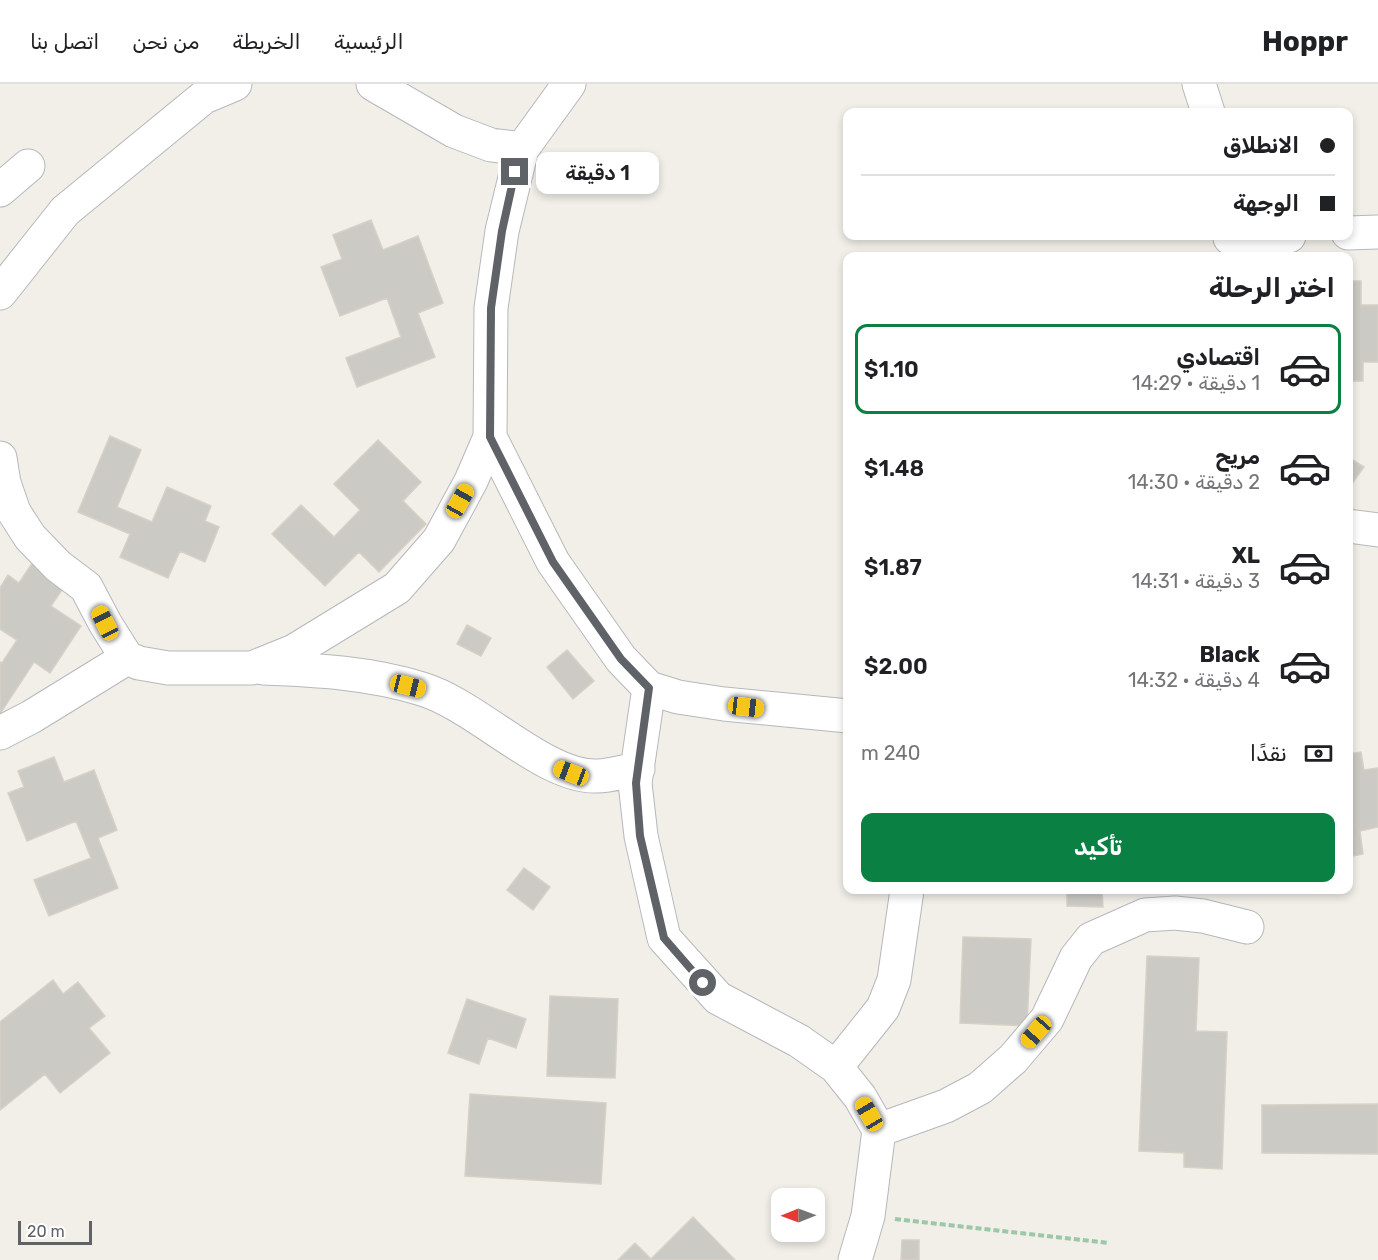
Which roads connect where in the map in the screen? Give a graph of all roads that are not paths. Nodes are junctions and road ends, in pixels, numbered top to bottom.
1 (235, 84) edge
2 (373, 84) edge
3 (569, 84) edge
4 (1199, 84) edge
5 (1207, 108) edge
6 (522, 149) junction
7 (28, 166) dead end
8 (0, 190) edge
9 (1378, 232) edge
10 (1353, 233) edge
11 (1256, 240) edge
12 (1231, 243) edge
13 (0, 293) edge
14 (490, 437) junction
15 (0, 458) edge
16 (1353, 527) edge
17 (1378, 530) edge
18 (127, 658) junction
19 (252, 668) junction
20 (649, 688) junction
21 (843, 716) edge
22 (0, 733) edge
23 (638, 769) junction
24 (906, 894) edge
25 (1247, 927) dead end
26 (836, 1067) junction
27 (879, 1130) junction
28 (855, 1260) edge

1 - 13 street
2 - 6 street
3 - 6 street
4 - 5 street
6 - 14 street
7 - 8 street
9 - 10 street
11 - 12 street
14 - 19 street
14 - 20 street
15 - 18 street
16 - 17 street
18 - 19 street
18 - 22 street
19 - 23 street
20 - 21 street
20 - 23 street
23 - 26 street
24 - 26 street
25 - 27 street
26 - 27 street
27 - 28 street

